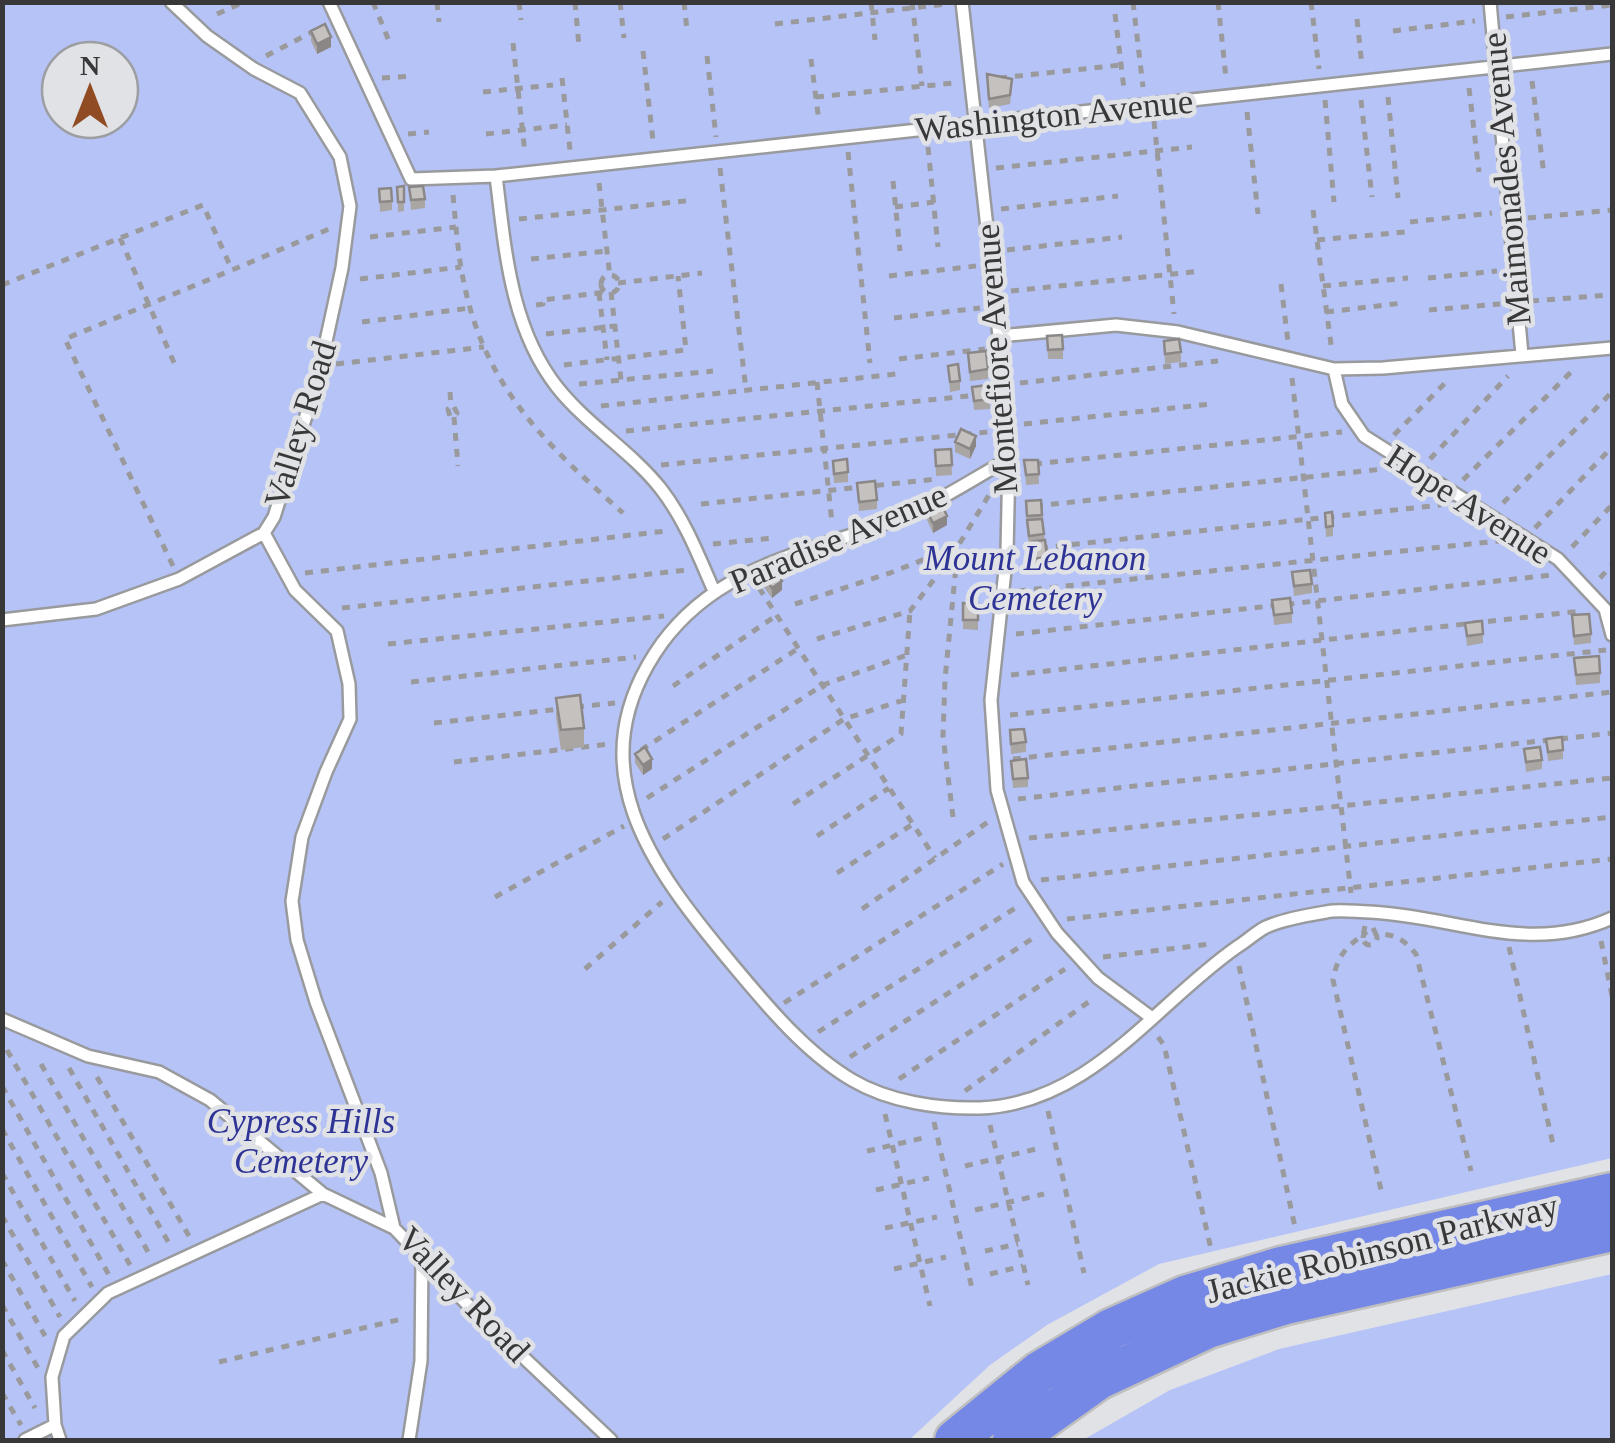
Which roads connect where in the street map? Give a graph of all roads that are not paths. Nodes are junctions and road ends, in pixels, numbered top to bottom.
1 (171, 2) edge
2 (329, 2) edge
3 (959, 2) edge
4 (1490, 2) edge
5 (1612, 54) edge
6 (1497, 67) junction
7 (974, 124) junction
8 (496, 176) junction
9 (999, 342) junction
10 (1612, 348) edge
11 (1525, 355) junction
12 (1334, 370) junction
13 (1008, 463) junction
14 (264, 533) junction
15 (714, 591) junction
16 (2, 620) edge
17 (1612, 635) edge
18 (1612, 918) edge
19 (2, 1019) edge
20 (1149, 1021) junction
21 (1612, 1193) edge
22 (323, 1194) junction
23 (394, 1228) junction
24 (1612, 1231) edge
25 (422, 1258) junction
26 (51, 1427) junction
27 (27, 1440) edge
28 (60, 1440) edge
29 (409, 1440) edge
30 (611, 1440) edge
31 (955, 1440) edge
32 (1013, 1440) edge

1 - 14 lane, Valley Road
2 - 8 lane, Washington Avenue
3 - 7 lane, Montefiore Avenue
4 - 6 lane, Maimonades Avenue
5 - 6 lane, Washington Avenue
6 - 7 lane, Washington Avenue
6 - 11 lane, Maimonades Avenue
7 - 8 lane, Washington Avenue
7 - 9 lane, Montefiore Avenue
8 - 15 lane
9 - 12 lane
9 - 13 lane, Montefiore Avenue
10 - 11 lane
11 - 12 lane
12 - 17 lane, Hope Avenue
13 - 15 lane, Paradise Avenue
13 - 20 lane, Montefiore Avenue
14 - 16 lane
14 - 23 lane, Valley Road
15 - 20 lane, Paradise Avenue
18 - 20 lane, Paradise Avenue
19 - 22 lane
21 - 31 highway, Jackie Robinson Parkway
22 - 23 lane
22 - 26 lane
23 - 25 lane, Valley Road
24 - 32 highway, Jackie Robinson Parkway
25 - 29 lane
25 - 30 lane, Valley Road
26 - 27 lane
26 - 28 lane

